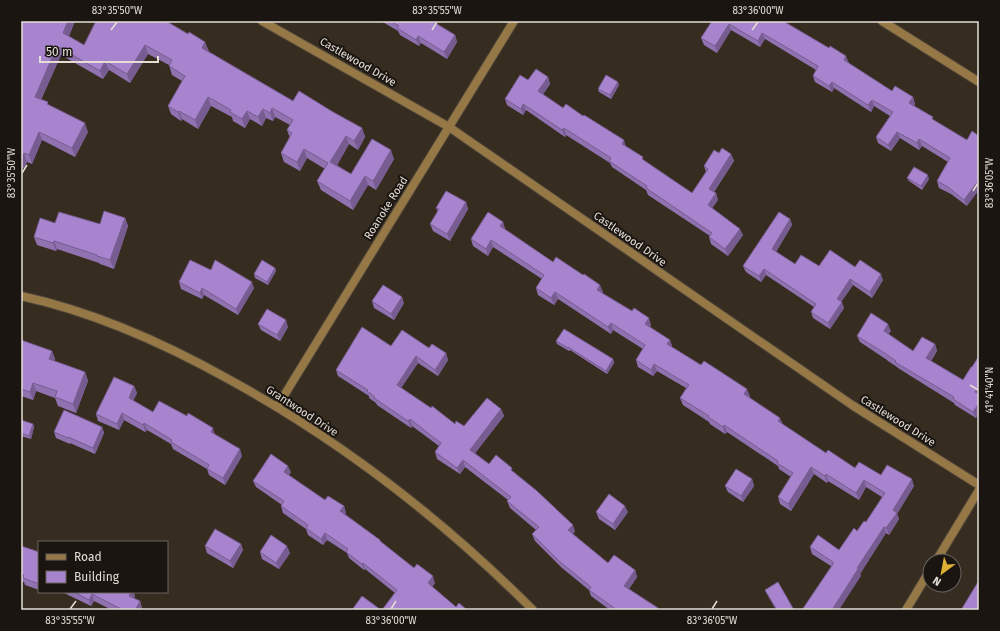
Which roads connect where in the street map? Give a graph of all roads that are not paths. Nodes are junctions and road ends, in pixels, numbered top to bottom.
1 (262, 21) edge
2 (514, 21) edge
3 (882, 21) edge
4 (979, 82) edge
5 (449, 127) junction
6 (21, 296) edge
7 (277, 407) junction
8 (979, 485) edge
9 (979, 490) edge
10 (941, 553) edge
11 (922, 583) edge
12 (533, 610) edge
13 (906, 610) edge

1 - 5 street, Castlewood Drive
2 - 5 street, Roanoke Road
3 - 4 street
5 - 7 street, Roanoke Road
5 - 8 street, Castlewood Drive
6 - 7 street, Grantwood Drive
7 - 12 street, Grantwood Drive
9 - 10 street
11 - 13 street

